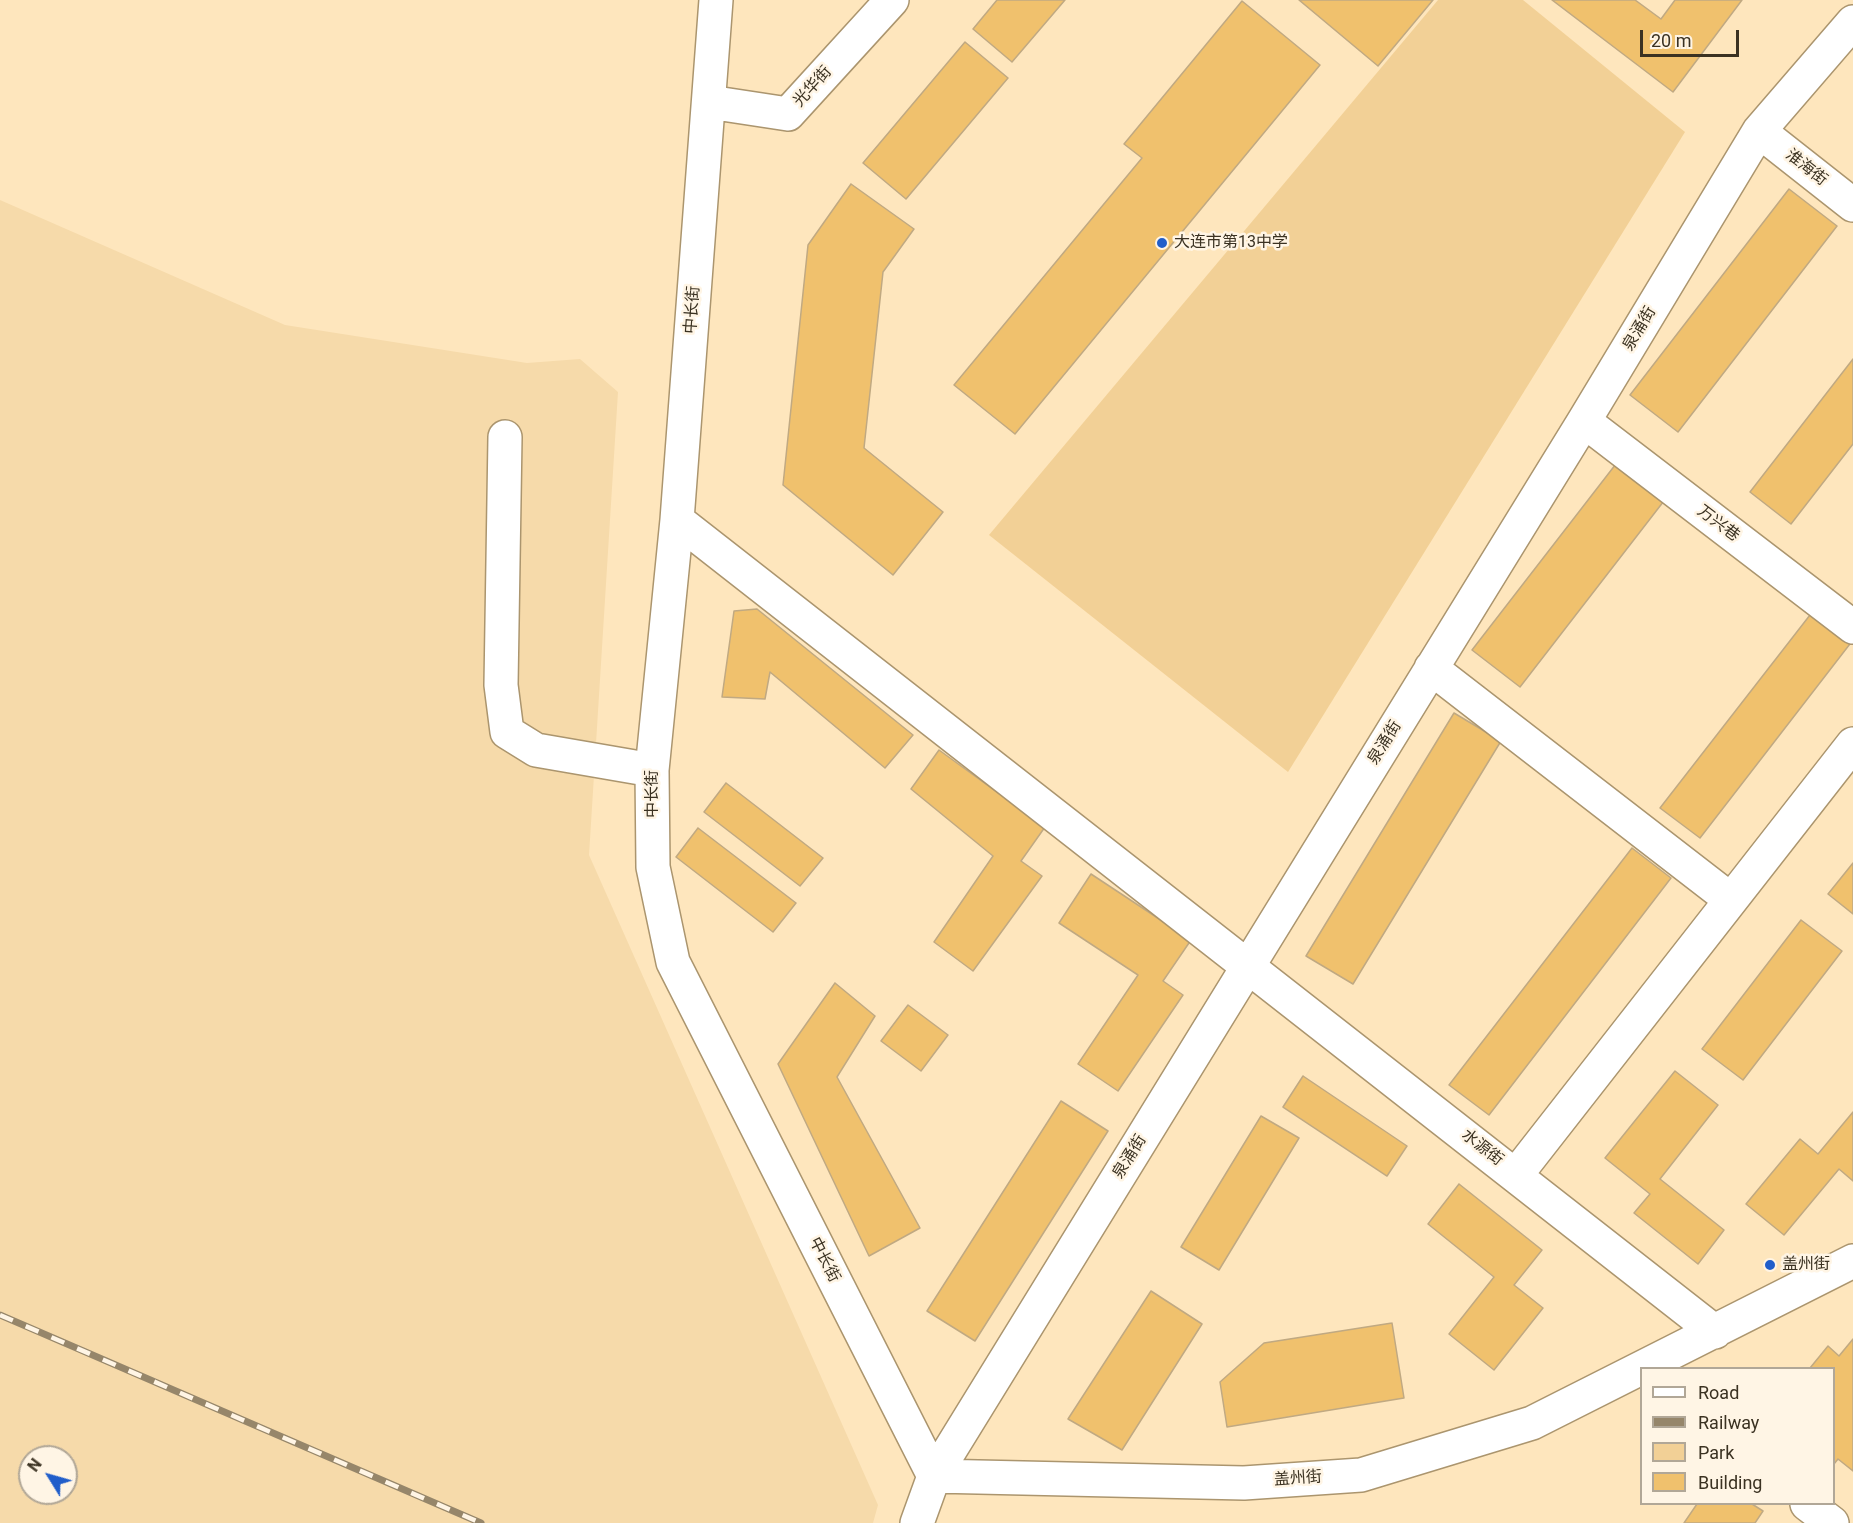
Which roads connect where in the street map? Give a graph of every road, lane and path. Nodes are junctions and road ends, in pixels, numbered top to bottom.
1 (716, 0) edge
2 (892, 0) edge
3 (1853, 22) edge
4 (709, 102) junction
5 (1760, 131) junction
6 (1853, 205) edge
7 (1584, 421) junction
8 (505, 437) dead end
9 (678, 520) junction
10 (1853, 627) edge
11 (1431, 668) junction
12 (1853, 744) edge
13 (652, 770) junction
14 (1731, 900) junction
15 (1248, 965) junction
16 (1516, 1175) junction
17 (1853, 1261) edge
18 (1715, 1332) junction
19 (1651, 1367) edge
20 (1638, 1374) edge
21 (934, 1476) junction
22 (1810, 1505) edge
23 (917, 1523) edge
24 (1832, 1523) edge

1 - 4 street, 中长街
2 - 4 street, 光华街
3 - 5 street, 泉涌街
4 - 9 street, 中长街
5 - 6 street, 淮海街
5 - 7 street, 泉涌街
7 - 10 street, 万兴巷
7 - 11 street, 泉涌街
8 - 13 street
9 - 13 street, 中长街
9 - 15 street, 水源街
11 - 14 street
11 - 15 street, 泉涌街
12 - 14 street
13 - 21 street, 中长街
14 - 16 street
15 - 16 street, 水源街
15 - 21 street, 泉涌街
16 - 18 street, 水源街
17 - 18 street, 盖州街
18 - 19 street, 盖州街
20 - 21 street, 盖州街
21 - 23 street
22 - 24 street

